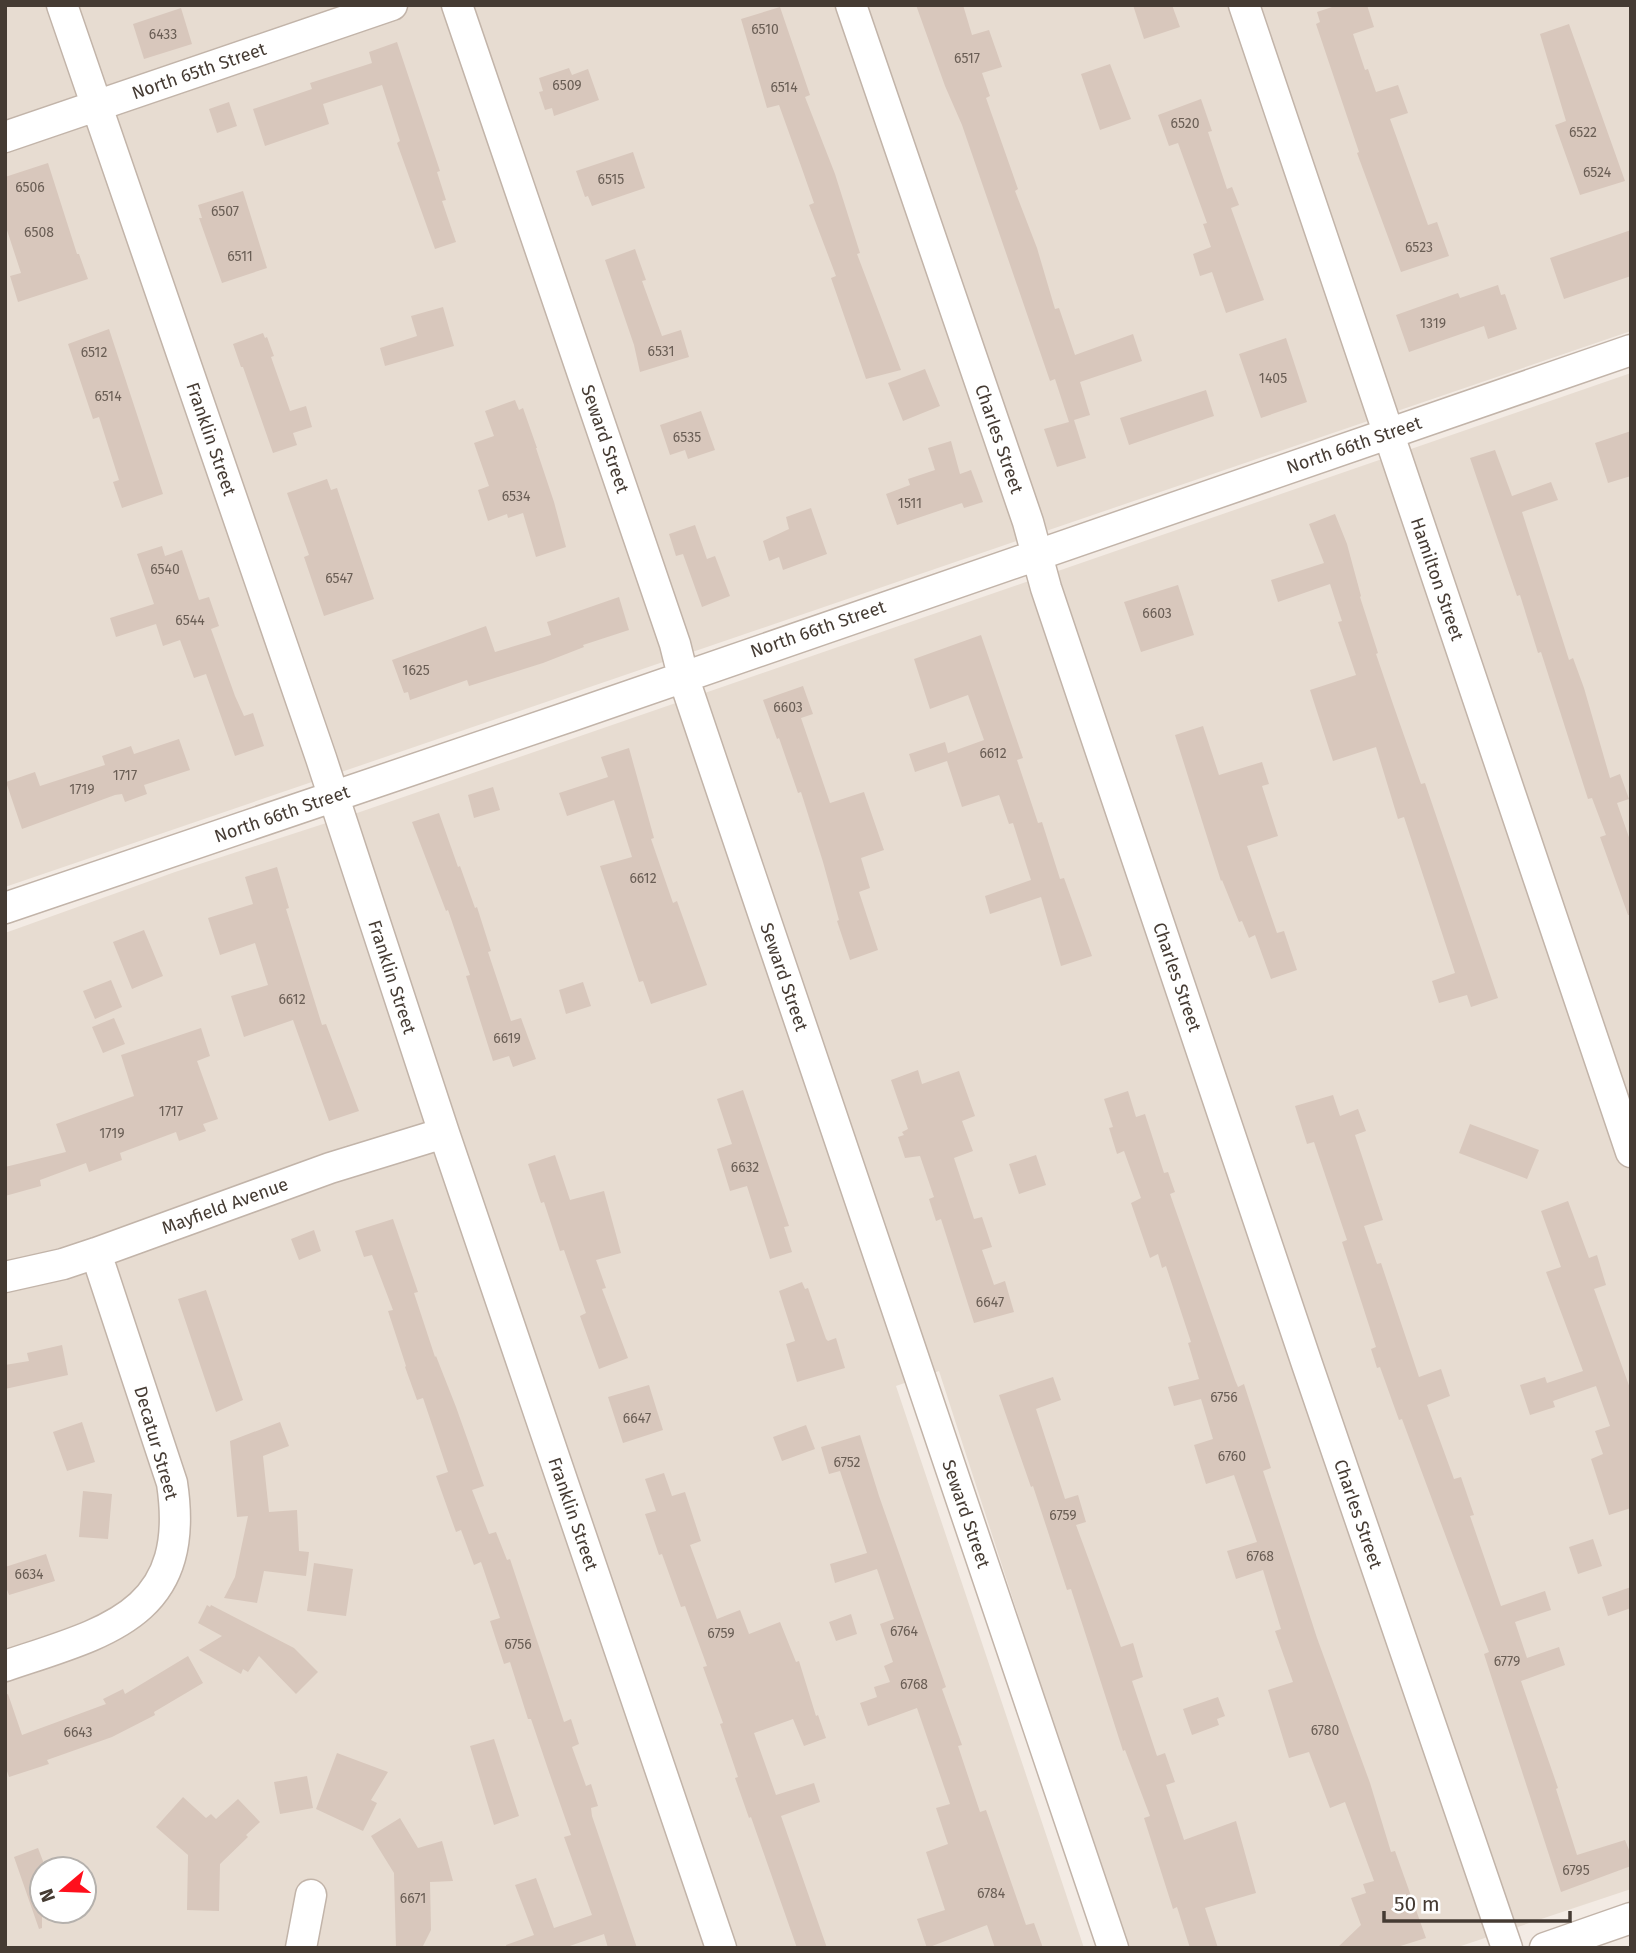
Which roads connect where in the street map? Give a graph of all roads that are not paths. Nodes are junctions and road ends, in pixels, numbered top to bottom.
1 (62, 5) edge
2 (392, 5) edge
3 (457, 5) edge
4 (851, 5) edge
5 (1244, 5) edge
6 (97, 106) junction
7 (5, 137) edge
8 (1631, 350) edge
9 (1388, 433) junction
10 (1037, 554) junction
11 (683, 676) junction
12 (332, 797) junction
13 (5, 908) edge
14 (443, 1133) junction
15 (1631, 1152) edge
16 (96, 1253) junction
17 (5, 1277) edge
18 (5, 1666) edge
19 (312, 1895) dead end
20 (1631, 1918) edge
21 (301, 1948) edge
22 (721, 1948) edge
23 (1113, 1948) edge
24 (1507, 1948) edge
25 (1545, 1948) edge

1 - 6 street, Franklin Street
2 - 6 street, North 65th Street
3 - 11 street, Seward Street
4 - 10 street, Charles Street
5 - 9 street, Hamilton Street
6 - 7 street, North 65th Street
6 - 12 street, Franklin Street
8 - 9 street, North 66th Street
9 - 10 street, North 66th Street
9 - 15 street, Hamilton Street
10 - 11 street, North 66th Street
10 - 24 street, Charles Street
11 - 12 street, North 66th Street
11 - 23 street, Seward Street
12 - 13 street, North 66th Street
12 - 14 street, Franklin Street
14 - 16 street, Mayfield Avenue
14 - 22 street, Franklin Street
16 - 17 street, Mayfield Avenue
16 - 18 street, Decatur Street
19 - 21 street
20 - 25 street

